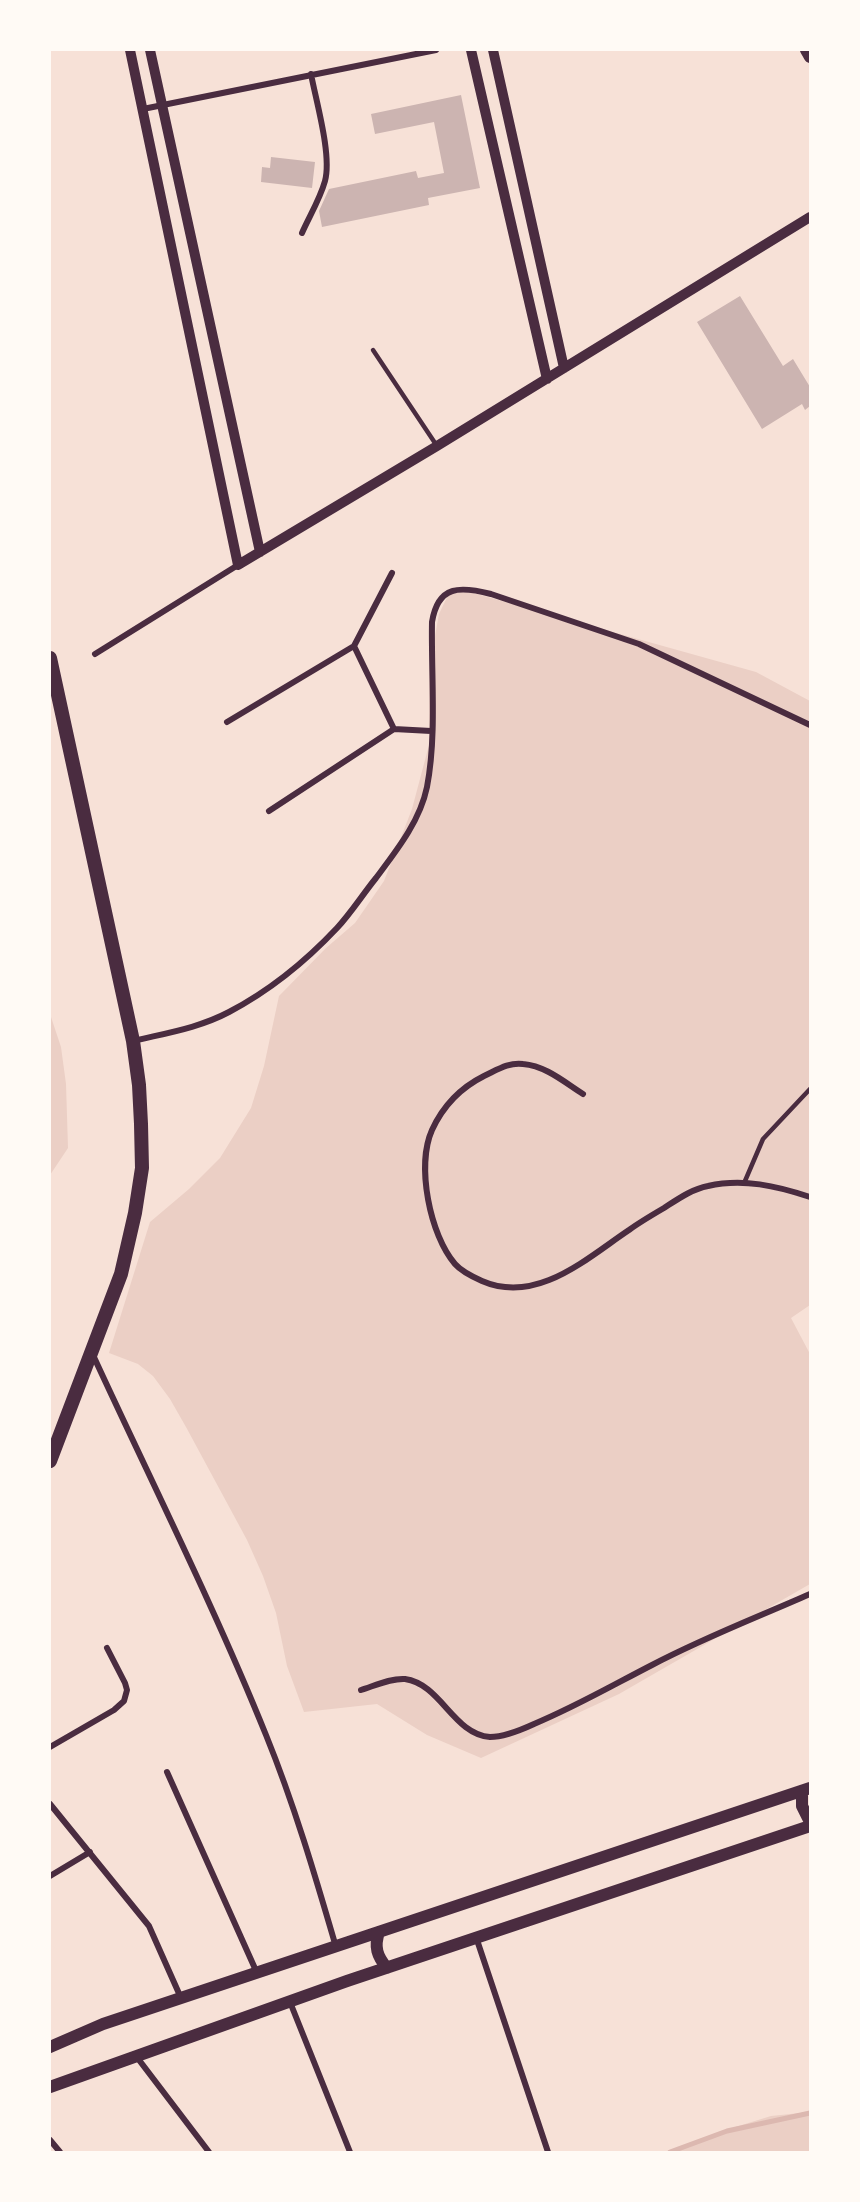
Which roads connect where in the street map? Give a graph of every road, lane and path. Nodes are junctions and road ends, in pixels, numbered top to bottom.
1 (130, 50) edge
2 (150, 50) edge
3 (436, 50) edge
4 (471, 50) edge
5 (493, 50) edge
6 (806, 50) edge
7 (810, 57) edge
8 (311, 74) junction
9 (162, 104) junction
10 (143, 109) junction
11 (810, 217) edge
12 (302, 233) dead end
13 (373, 350) dead end
14 (564, 368) junction
15 (547, 379) junction
16 (438, 446) junction
17 (260, 552) junction
18 (238, 565) junction
19 (392, 573) dead end
20 (354, 646) junction
21 (95, 654) dead end
22 (50, 658) edge
23 (227, 722) dead end
24 (810, 725) edge
25 (394, 729) junction
26 (431, 731) junction
27 (269, 811) dead end
28 (133, 1041) junction
29 (810, 1089) edge
30 (583, 1094) dead end
31 (744, 1181) junction
32 (810, 1197) edge
33 (91, 1352) junction
34 (50, 1461) edge
35 (810, 1594) edge
36 (108, 1648) dead end
37 (361, 1690) dead end
38 (50, 1747) edge
39 (167, 1772) dead end
40 (806, 1789) edge
41 (50, 1804) edge
42 (810, 1822) edge
43 (810, 1826) edge
44 (90, 1852) junction
45 (50, 1876) edge
46 (379, 1932) junction
47 (477, 1938) junction
48 (336, 1947) junction
49 (387, 1968) junction
50 (257, 1974) junction
51 (181, 1999) junction
52 (290, 2002) junction
53 (50, 2047) edge
54 (136, 2056) junction
55 (50, 2087) edge
56 (50, 2140) edge
57 (60, 2152) edge
58 (209, 2152) edge
59 (350, 2152) edge
60 (548, 2152) edge

1 - 10 street
2 - 9 street
3 - 8 street
4 - 15 street
5 - 14 street
6 - 7 main road
8 - 9 street
8 - 12 street
9 - 10 street
9 - 17 street
10 - 18 street
11 - 14 street
13 - 16 lane
14 - 15 street
15 - 16 street
16 - 17 street
17 - 18 street
18 - 21 street
19 - 20 street
20 - 23 street
20 - 25 street
22 - 28 highway
24 - 26 street
25 - 26 street
25 - 27 street
26 - 28 street
28 - 33 highway
29 - 31 lane
30 - 31 street
31 - 32 street
33 - 34 highway
33 - 48 street
35 - 37 street
36 - 38 street
39 - 50 street
40 - 42 main road
40 - 46 main road
41 - 44 street
43 - 47 main road
44 - 45 street
44 - 51 street
46 - 48 main road
46 - 49 main road
47 - 49 main road
47 - 60 street
48 - 50 main road
49 - 52 main road
50 - 51 main road
51 - 53 main road
52 - 54 main road
52 - 59 street
54 - 55 main road
54 - 58 street
56 - 57 street

